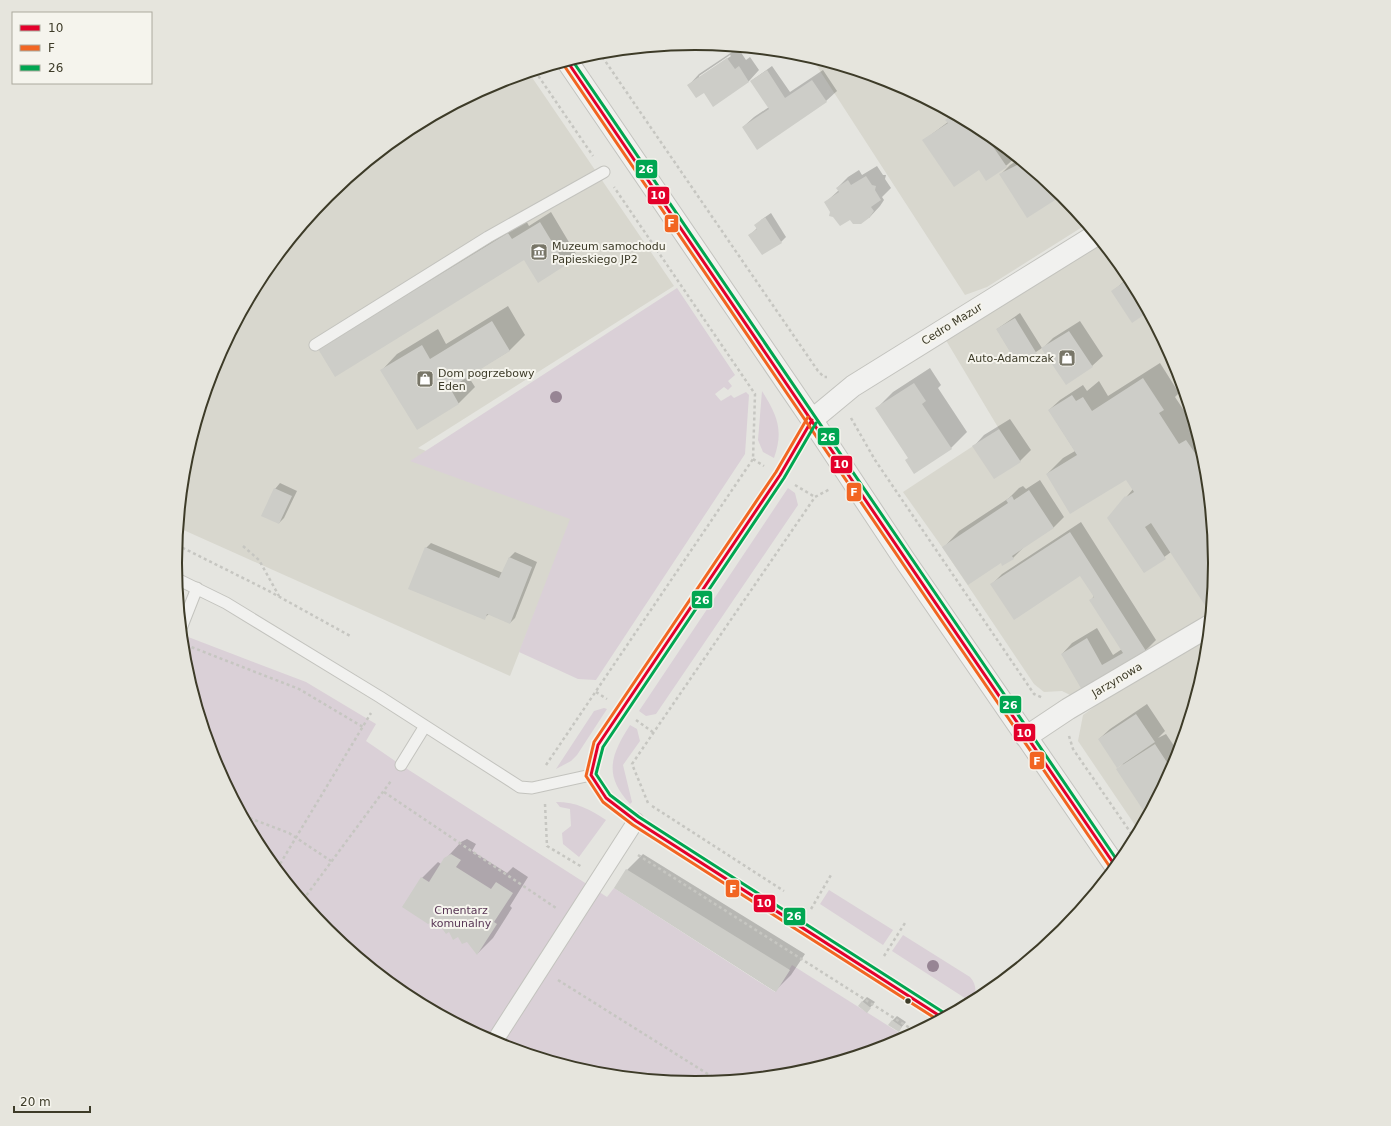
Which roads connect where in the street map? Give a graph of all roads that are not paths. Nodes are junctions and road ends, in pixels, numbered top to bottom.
1 (570, 65) edge
2 (604, 172) road end
3 (1091, 238) edge
4 (315, 345) dead end
5 (812, 420) junction
6 (183, 582) edge
7 (197, 588) junction
8 (186, 616) edge
9 (1204, 629) edge
10 (425, 726) junction
11 (1026, 737) junction
12 (401, 765) road end
13 (591, 775) junction
14 (636, 820) junction
15 (1112, 861) edge
16 (937, 1015) edge
17 (498, 1036) edge

1 - 5 street
2 - 4 lane
3 - 5 street, Cedro Mazur
5 - 11 street
5 - 13 lane
6 - 7 lane
7 - 8 lane
7 - 10 lane
9 - 11 street, Jarzynowa
10 - 12 lane
10 - 13 lane
11 - 15 street
13 - 14 lane
14 - 16 lane
14 - 17 street

